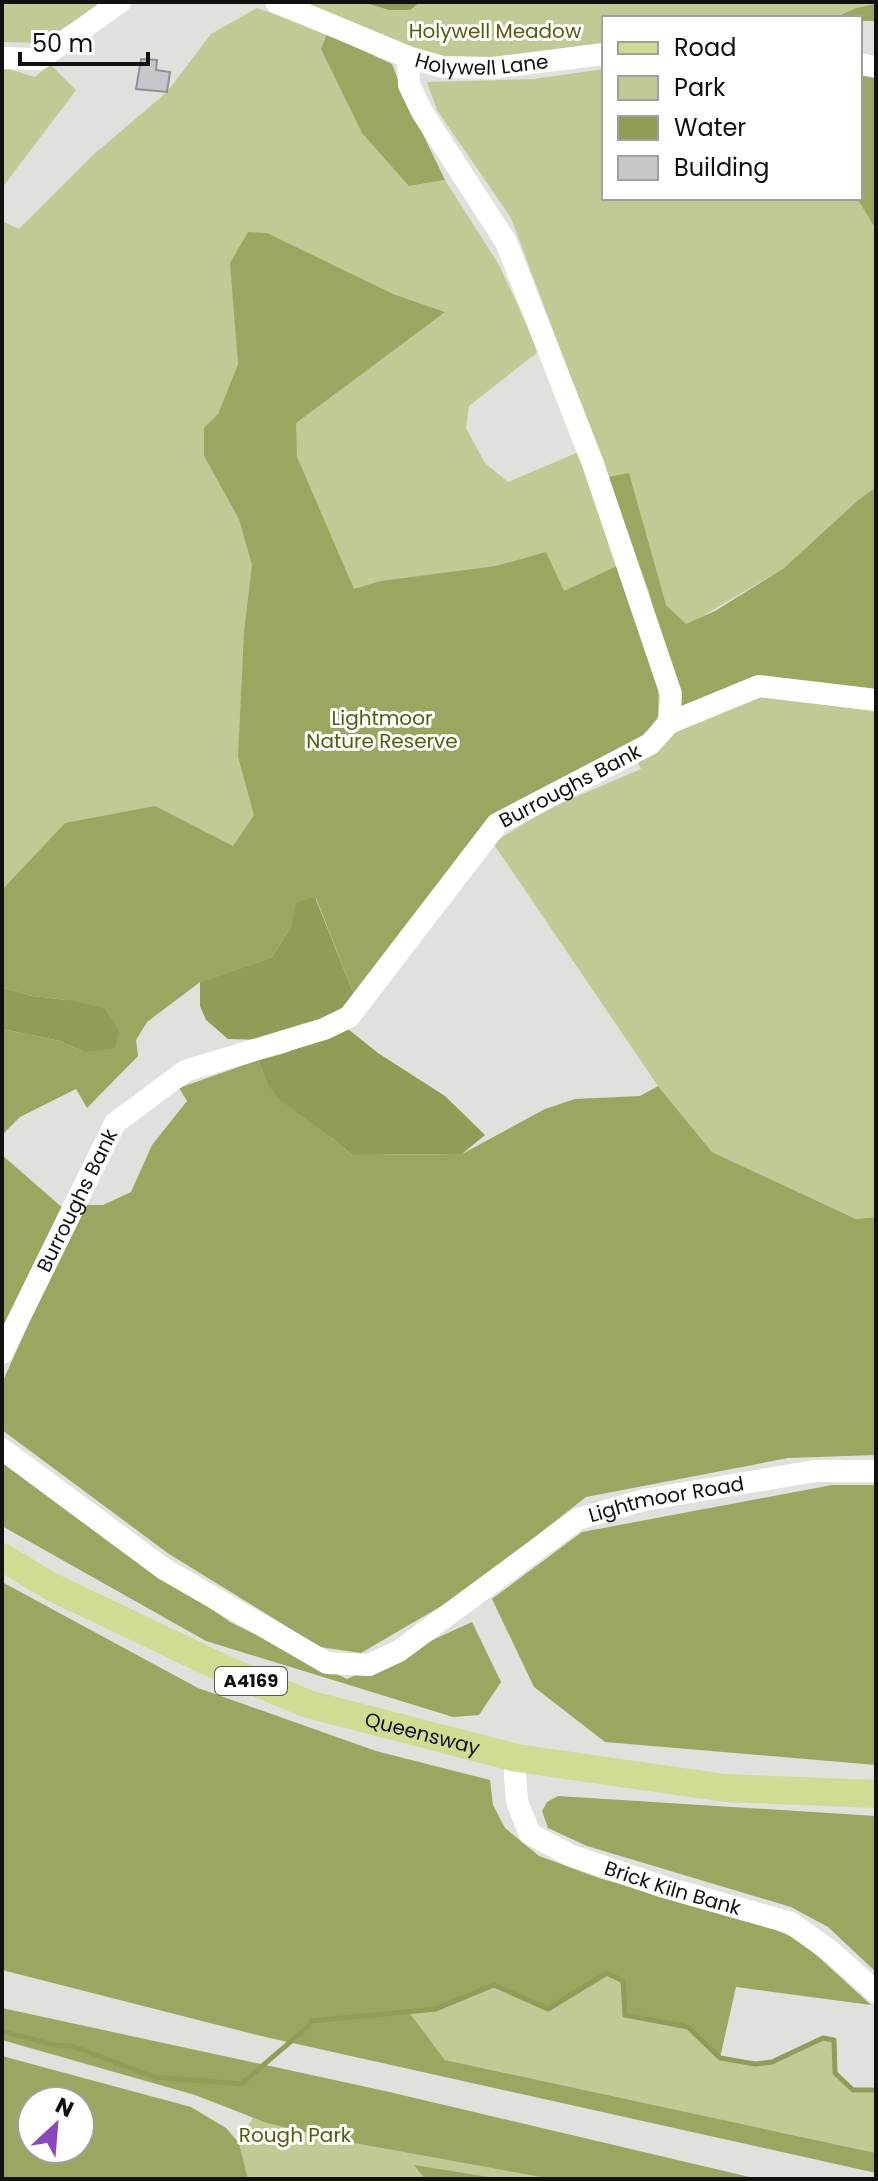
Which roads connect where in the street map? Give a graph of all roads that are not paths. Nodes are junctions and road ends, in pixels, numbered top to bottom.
1 (120, 2) edge
2 (276, 2) edge
3 (602, 54) edge
4 (408, 57) junction
5 (2, 58) edge
6 (876, 700) edge
7 (669, 723) junction
8 (2, 1353) edge
9 (2, 1449) edge
10 (876, 1471) edge
11 (2, 1557) edge
12 (517, 1758) junction
13 (876, 1794) edge
14 (876, 1992) edge

1 - 5 street
2 - 4 street, Holywell Lane
3 - 4 street, Holywell Lane
4 - 7 street
6 - 7 street, Burroughs Bank
7 - 8 street, Burroughs Bank
9 - 10 street, Lightmoor Road
11 - 12 main road, Queensway / A4169
12 - 13 main road, Queensway / A4169
12 - 14 street, Brick Kiln Bank

